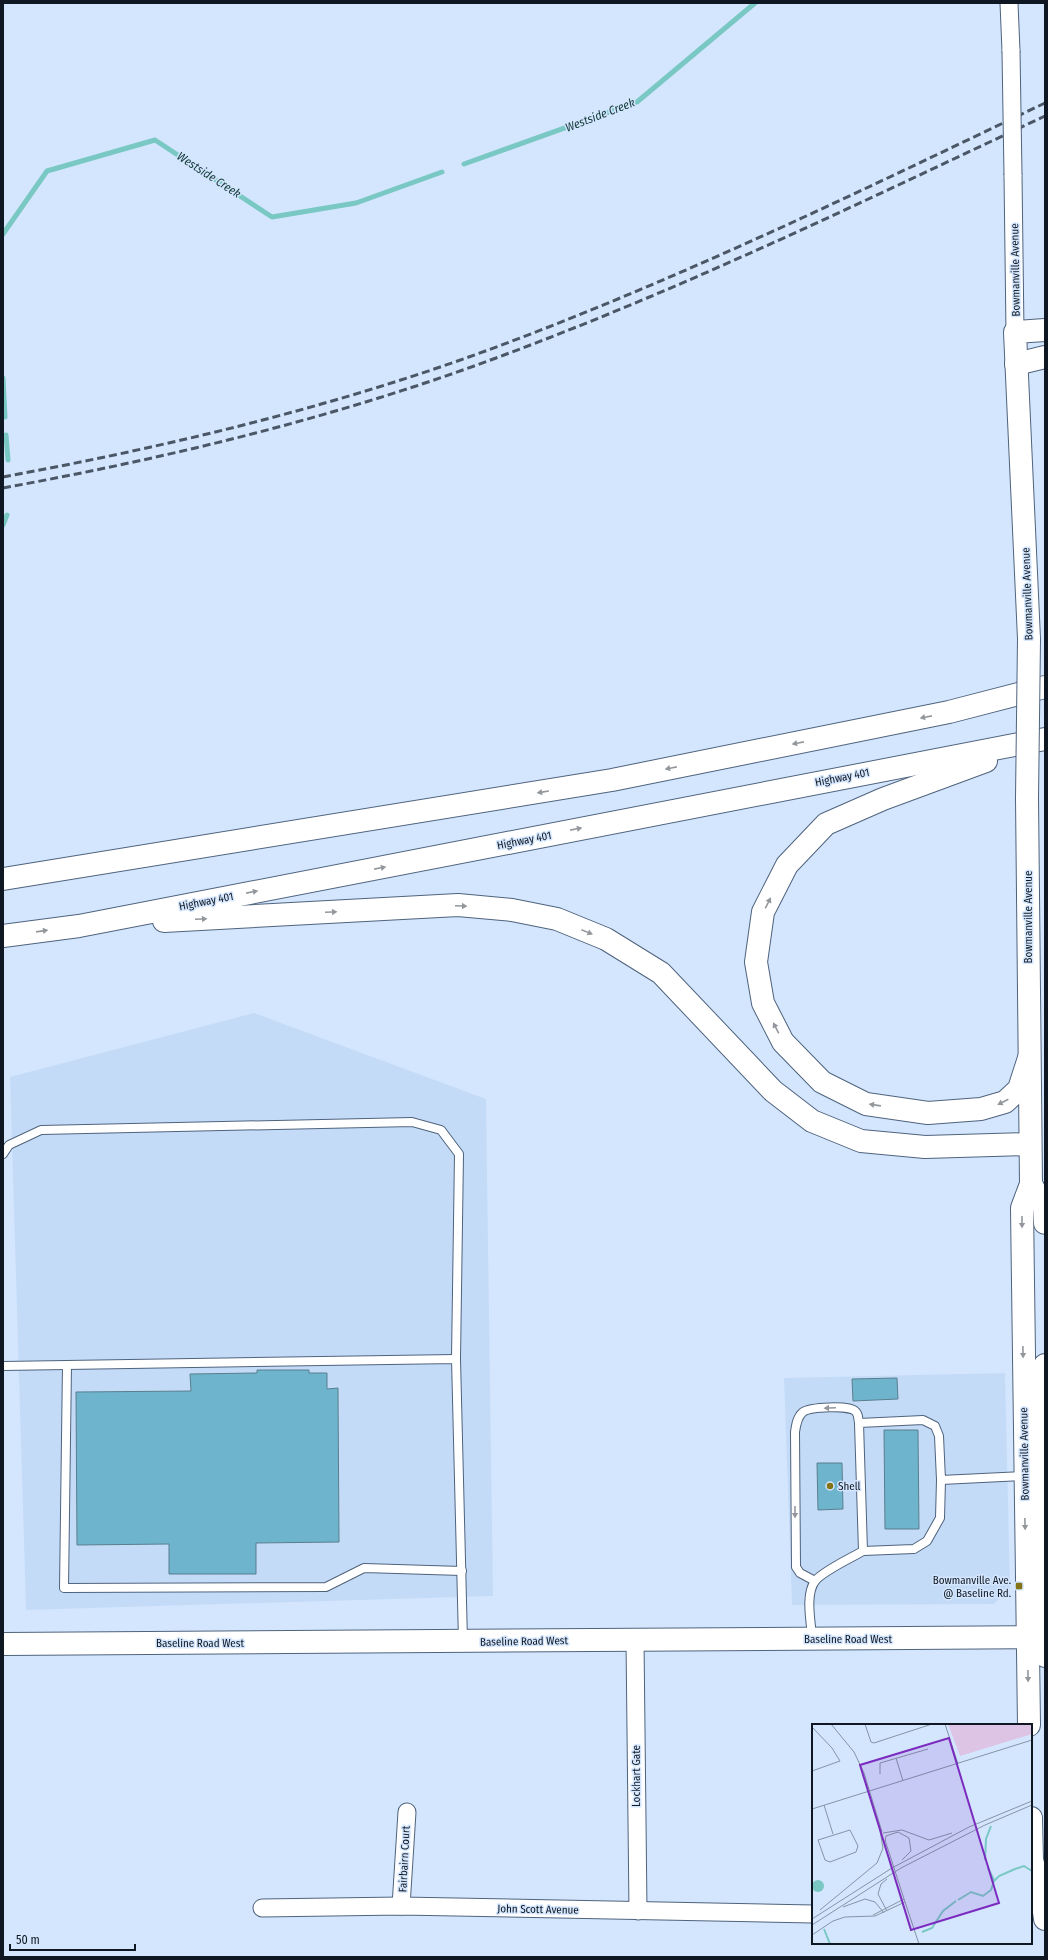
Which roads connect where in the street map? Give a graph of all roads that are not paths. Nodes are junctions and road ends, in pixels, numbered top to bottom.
1 (1010, 3) edge
2 (1045, 330) edge
3 (1015, 332) junction
4 (1045, 357) edge
5 (1016, 364) junction
6 (1045, 675) edge
7 (1045, 687) edge
8 (948, 712) junction
9 (1045, 739) edge
10 (3, 879) edge
11 (79, 926) junction
12 (3, 936) edge
13 (1029, 1058) junction
14 (1030, 1144) junction
15 (3, 1154) edge
16 (1031, 1184) junction
17 (1045, 1223) edge
18 (456, 1359) junction
19 (1045, 1364) edge
20 (67, 1365) junction
21 (3, 1366) edge
22 (859, 1423) junction
23 (1037, 1476) edge
24 (941, 1480) junction
25 (863, 1551) junction
26 (462, 1571) junction
27 (815, 1581) junction
28 (812, 1639) junction
29 (635, 1640) junction
30 (463, 1642) junction
31 (1040, 1642) edge
32 (3, 1644) edge
33 (1029, 1724) edge
34 (407, 1812) dead end
35 (1032, 1860) edge
36 (1043, 1886) edge
37 (401, 1906) junction
38 (262, 1908) dead end
39 (638, 1911) junction
40 (812, 1914) edge
41 (1045, 1919) edge

1 - 3 street, Bowmanville Avenue, bridge
2 - 3 main road
3 - 5 main road, Bowmanville Avenue
4 - 5 main road
5 - 13 main road, Bowmanville Avenue, bridge
6 - 8 main road
7 - 8 main road
8 -> 10 main road
11 -> 9 main road, Highway 401
13 -> 9 main road
12 -> 11 main road, Highway 401
11 -> 14 main road
13 - 14 main road, Bowmanville Avenue
14 - 16 main road, Bowmanville Avenue
15 - 18 lane
16 - 17 main road, Bowmanville Avenue
16 -> 23 main road, Bowmanville Avenue
18 - 20 lane
18 - 26 lane
19 - 23 main road, Bowmanville Avenue
20 - 21 lane
20 - 26 lane
22 - 24 lane
22 - 25 lane
22 -> 27 lane
23 - 24 lane
23 - 31 main road, Bowmanville Avenue
24 - 25 lane
25 - 27 lane
26 - 30 lane
27 - 28 lane
28 - 29 main road, Baseline Road West
28 - 31 main road, Baseline Road West
29 - 30 main road, Baseline Road West
29 - 39 street, Lockhart Gate
30 - 32 main road, Baseline Road West
31 -> 33 main road, Bowmanville Avenue
34 - 37 street, Fairbairn Court
35 - 36 main road
36 - 41 main road
37 - 38 street, John Scott Avenue
37 - 39 street, John Scott Avenue
39 - 40 street, John Scott Avenue

